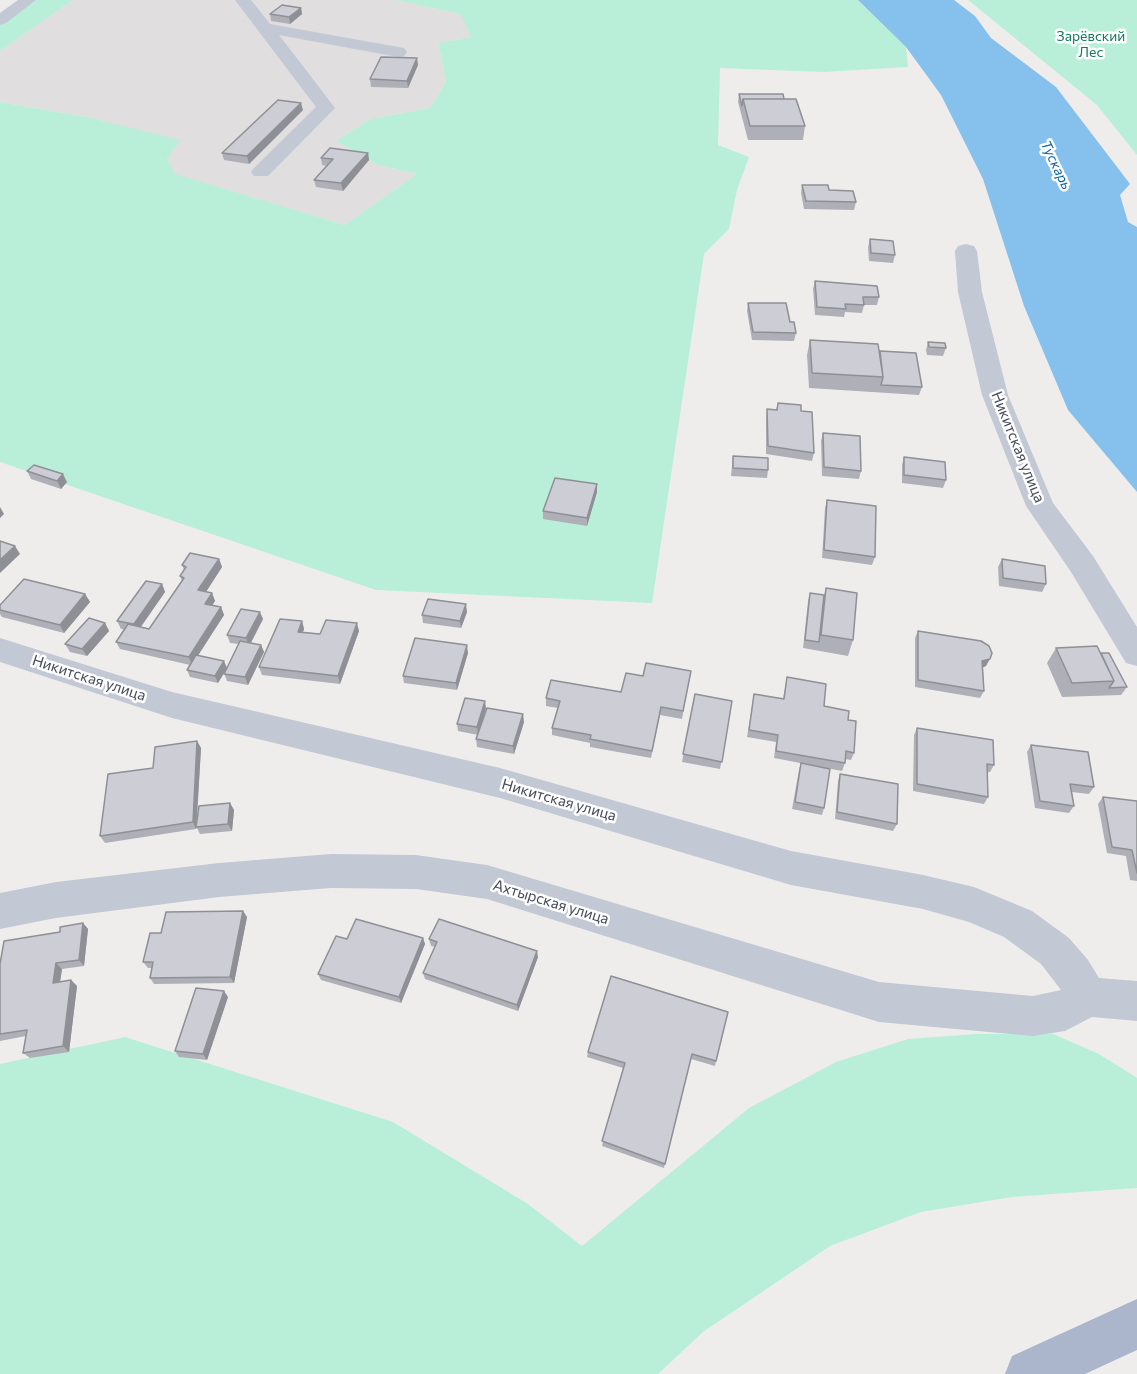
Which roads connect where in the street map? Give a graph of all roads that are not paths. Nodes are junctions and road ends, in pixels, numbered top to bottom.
1 (28, 0) edge
2 (243, 0) edge
3 (0, 20) edge
4 (265, 28) junction
5 (398, 52) dead end
6 (261, 172) dead end
7 (966, 251) dead end
8 (0, 650) edge
9 (1137, 654) edge
10 (0, 911) edge
11 (1088, 997) junction
12 (1137, 1001) edge
13 (1137, 1324) edge
14 (1030, 1374) edge

1 - 3 street
2 - 4 street
4 - 5 street
4 - 6 street
7 - 9 street, Никитская улица
8 - 11 street, Никитская улица
10 - 11 street, Ахтырская улица
11 - 12 street
13 - 14 main road

